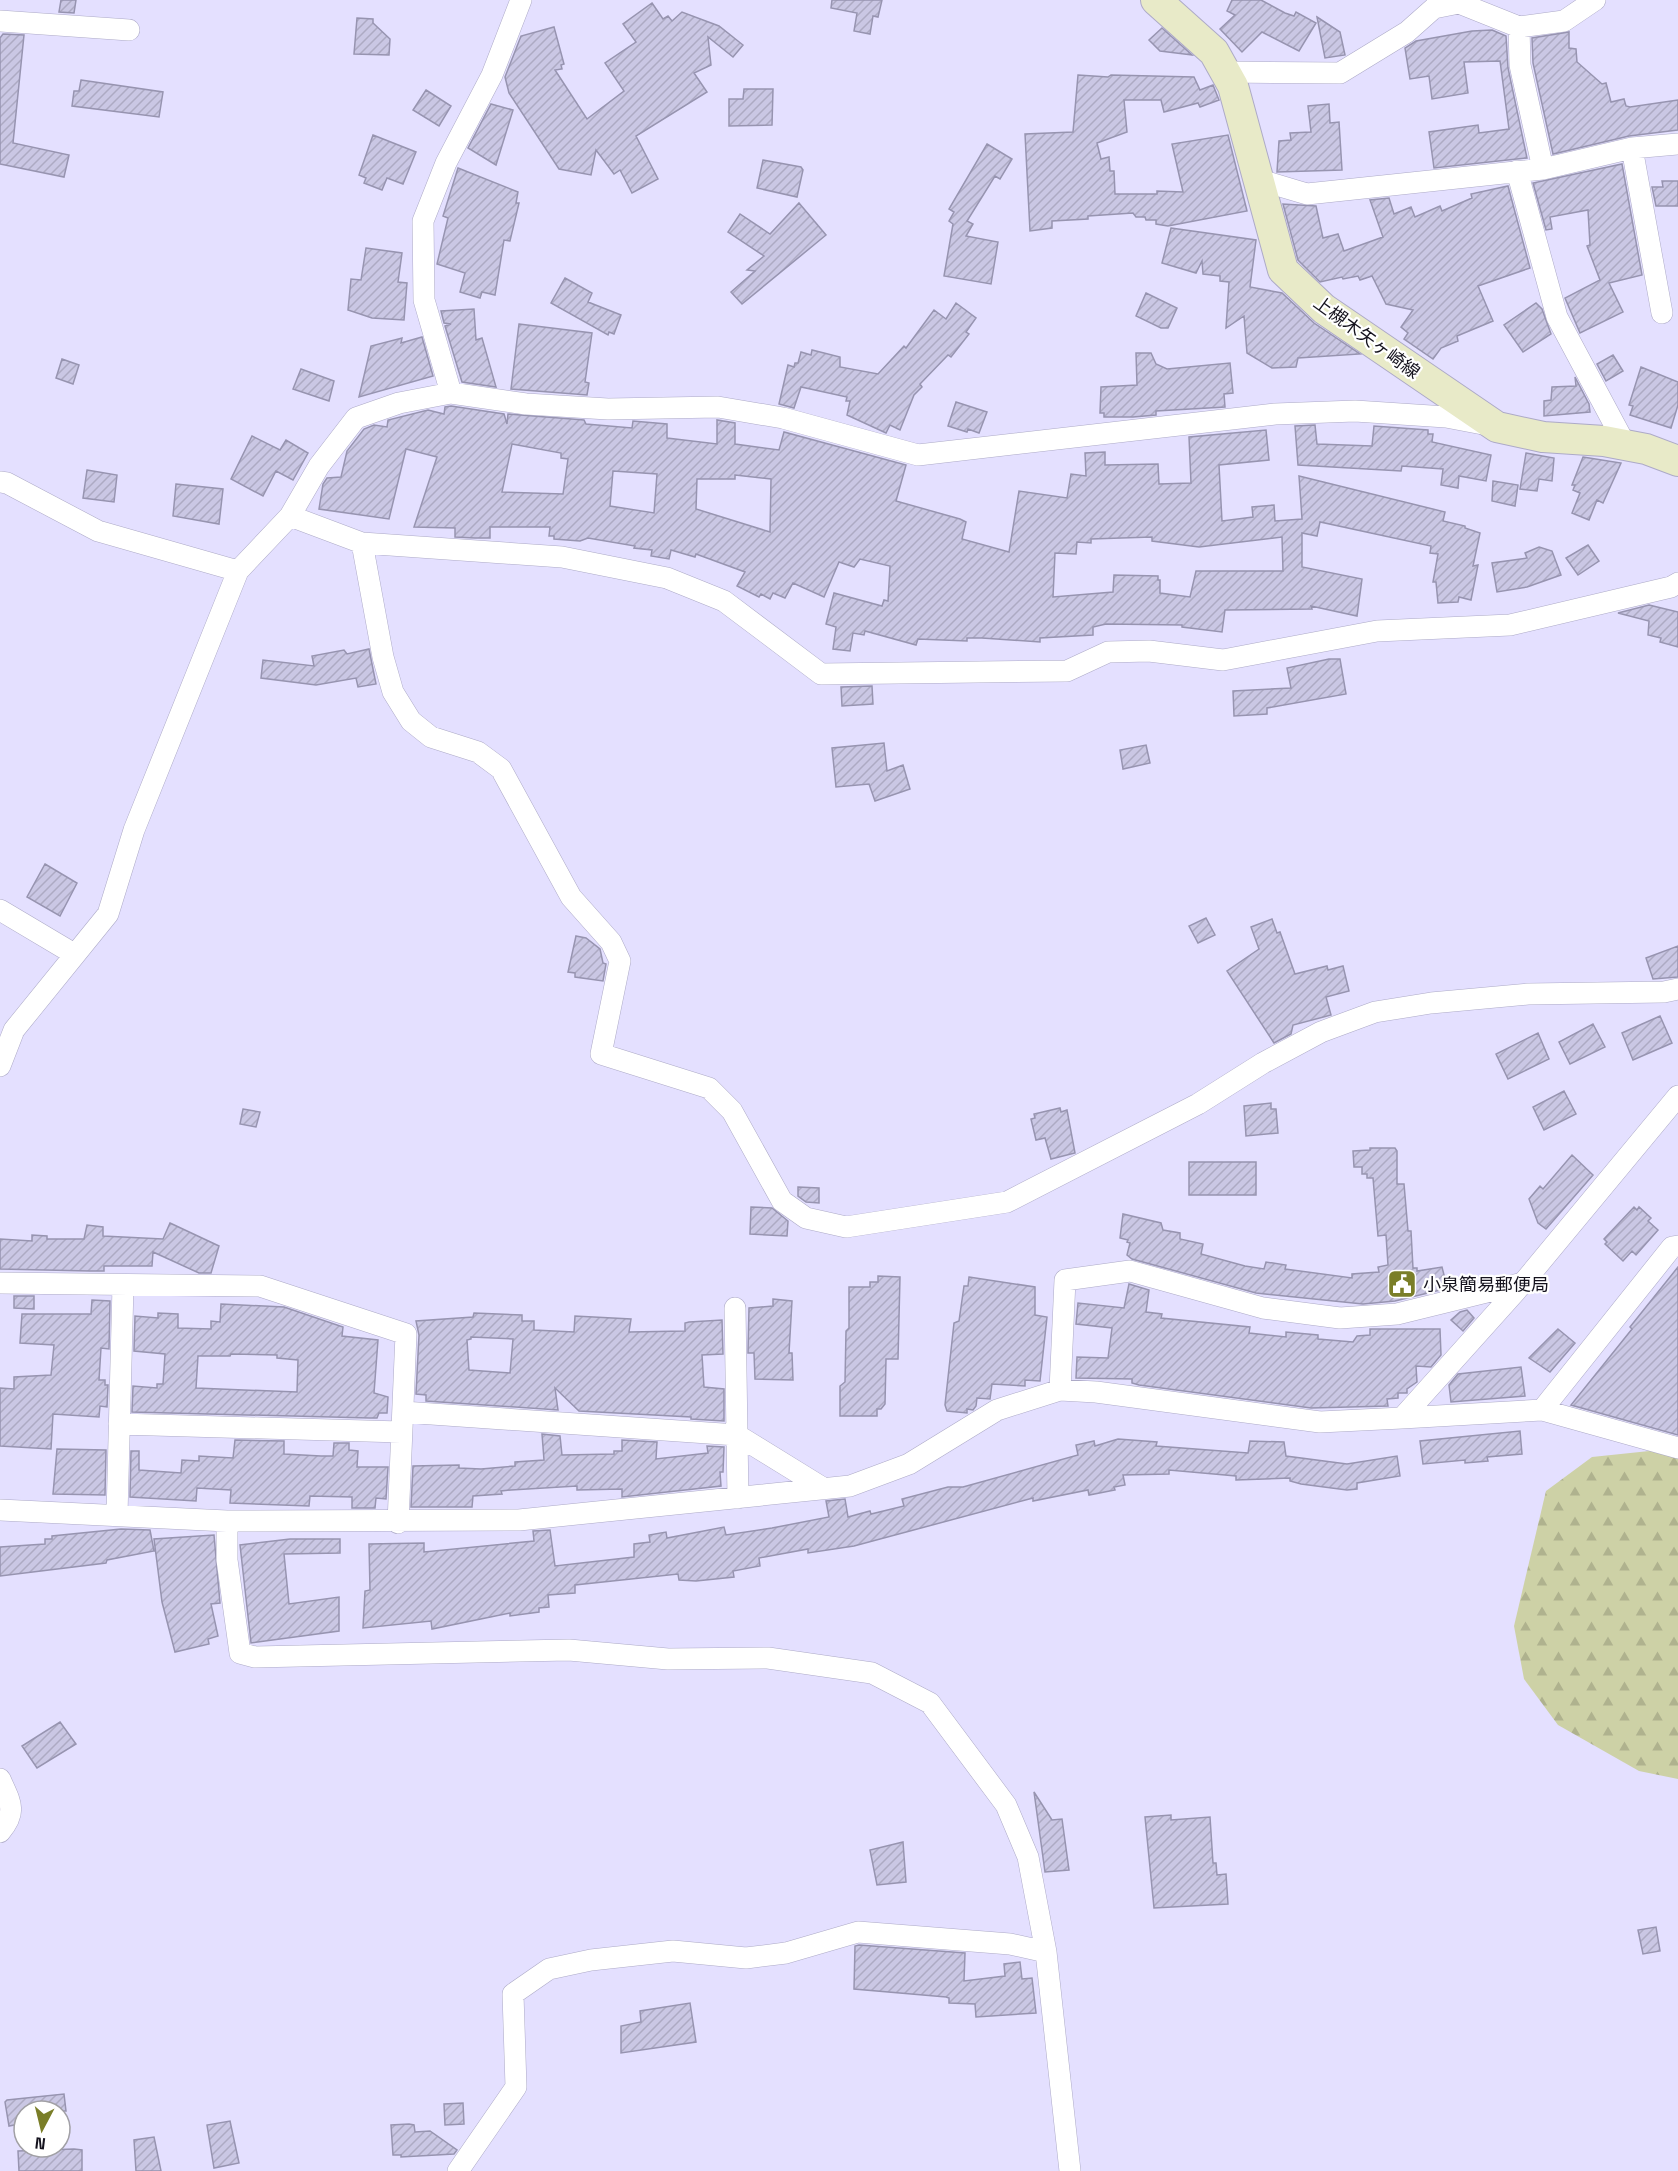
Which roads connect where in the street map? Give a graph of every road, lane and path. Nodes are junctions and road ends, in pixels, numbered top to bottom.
1 (521, 0) edge
2 (1156, 0) edge
3 (1595, 0) edge
4 (0, 21) edge
5 (1519, 27) junction
6 (129, 30) dead end
7 (1225, 72) junction
8 (1678, 144) edge
9 (1632, 148) junction
10 (1543, 169) junction
11 (1517, 171) junction
12 (1260, 180) junction
13 (1662, 313) dead end
14 (451, 393) junction
15 (1497, 427) junction
16 (1626, 446) junction
17 (1678, 462) edge
18 (0, 482) edge
19 (290, 516) junction
20 (362, 543) junction
21 (238, 571) junction
22 (1678, 583) edge
23 (0, 910) edge
24 (74, 954) junction
25 (1678, 989) edge
26 (7, 1030) edge
27 (0, 1066) edge
28 (1678, 1096) edge
29 (1678, 1246) edge
30 (0, 1283) edge
31 (1523, 1283) junction
32 (123, 1286) junction
33 (735, 1308) dead end
34 (1060, 1390) junction
35 (1542, 1410) junction
36 (1402, 1418) junction
37 (402, 1422) junction
38 (119, 1424) junction
39 (737, 1435) junction
40 (1678, 1448) edge
41 (823, 1488) junction
42 (738, 1498) junction
43 (0, 1510) edge
44 (117, 1515) junction
45 (227, 1521) junction
46 (398, 1522) junction
47 (0, 1779) edge
48 (0, 1832) edge
49 (1046, 1952) junction
50 (459, 2171) edge
51 (1070, 2171) edge

1 - 14 street
2 - 7 main road, 上槻木矢ヶ崎線
3 - 5 street
4 - 6 street
5 - 7 street
5 - 10 street
7 - 12 main road, 上槻木矢ヶ崎線
8 - 9 street
9 - 10 street
9 - 13 street
10 - 11 street
11 - 12 street
11 - 16 street
12 - 15 main road, 上槻木矢ヶ崎線
14 - 15 street
14 - 19 street
15 - 16 main road, 上槻木矢ヶ崎線
16 - 17 main road, 上槻木矢ヶ崎線
18 - 21 street
19 - 20 street
19 - 21 street
20 - 22 street
20 - 25 street
21 - 24 street
23 - 24 street
24 - 26 street
26 - 27 street
28 - 31 street
29 - 35 street
30 - 32 street
31 - 34 street
31 - 36 street
32 - 37 street
32 - 38 street
33 - 39 street
34 - 36 street
34 - 41 street
35 - 36 street
35 - 40 street
37 - 38 street
37 - 39 street
37 - 46 street
38 - 44 street
39 - 41 street
39 - 42 street
41 - 42 street
42 - 46 street
43 - 44 street
44 - 45 street
45 - 46 street
45 - 49 street
47 - 48 street
49 - 50 street
49 - 51 street

